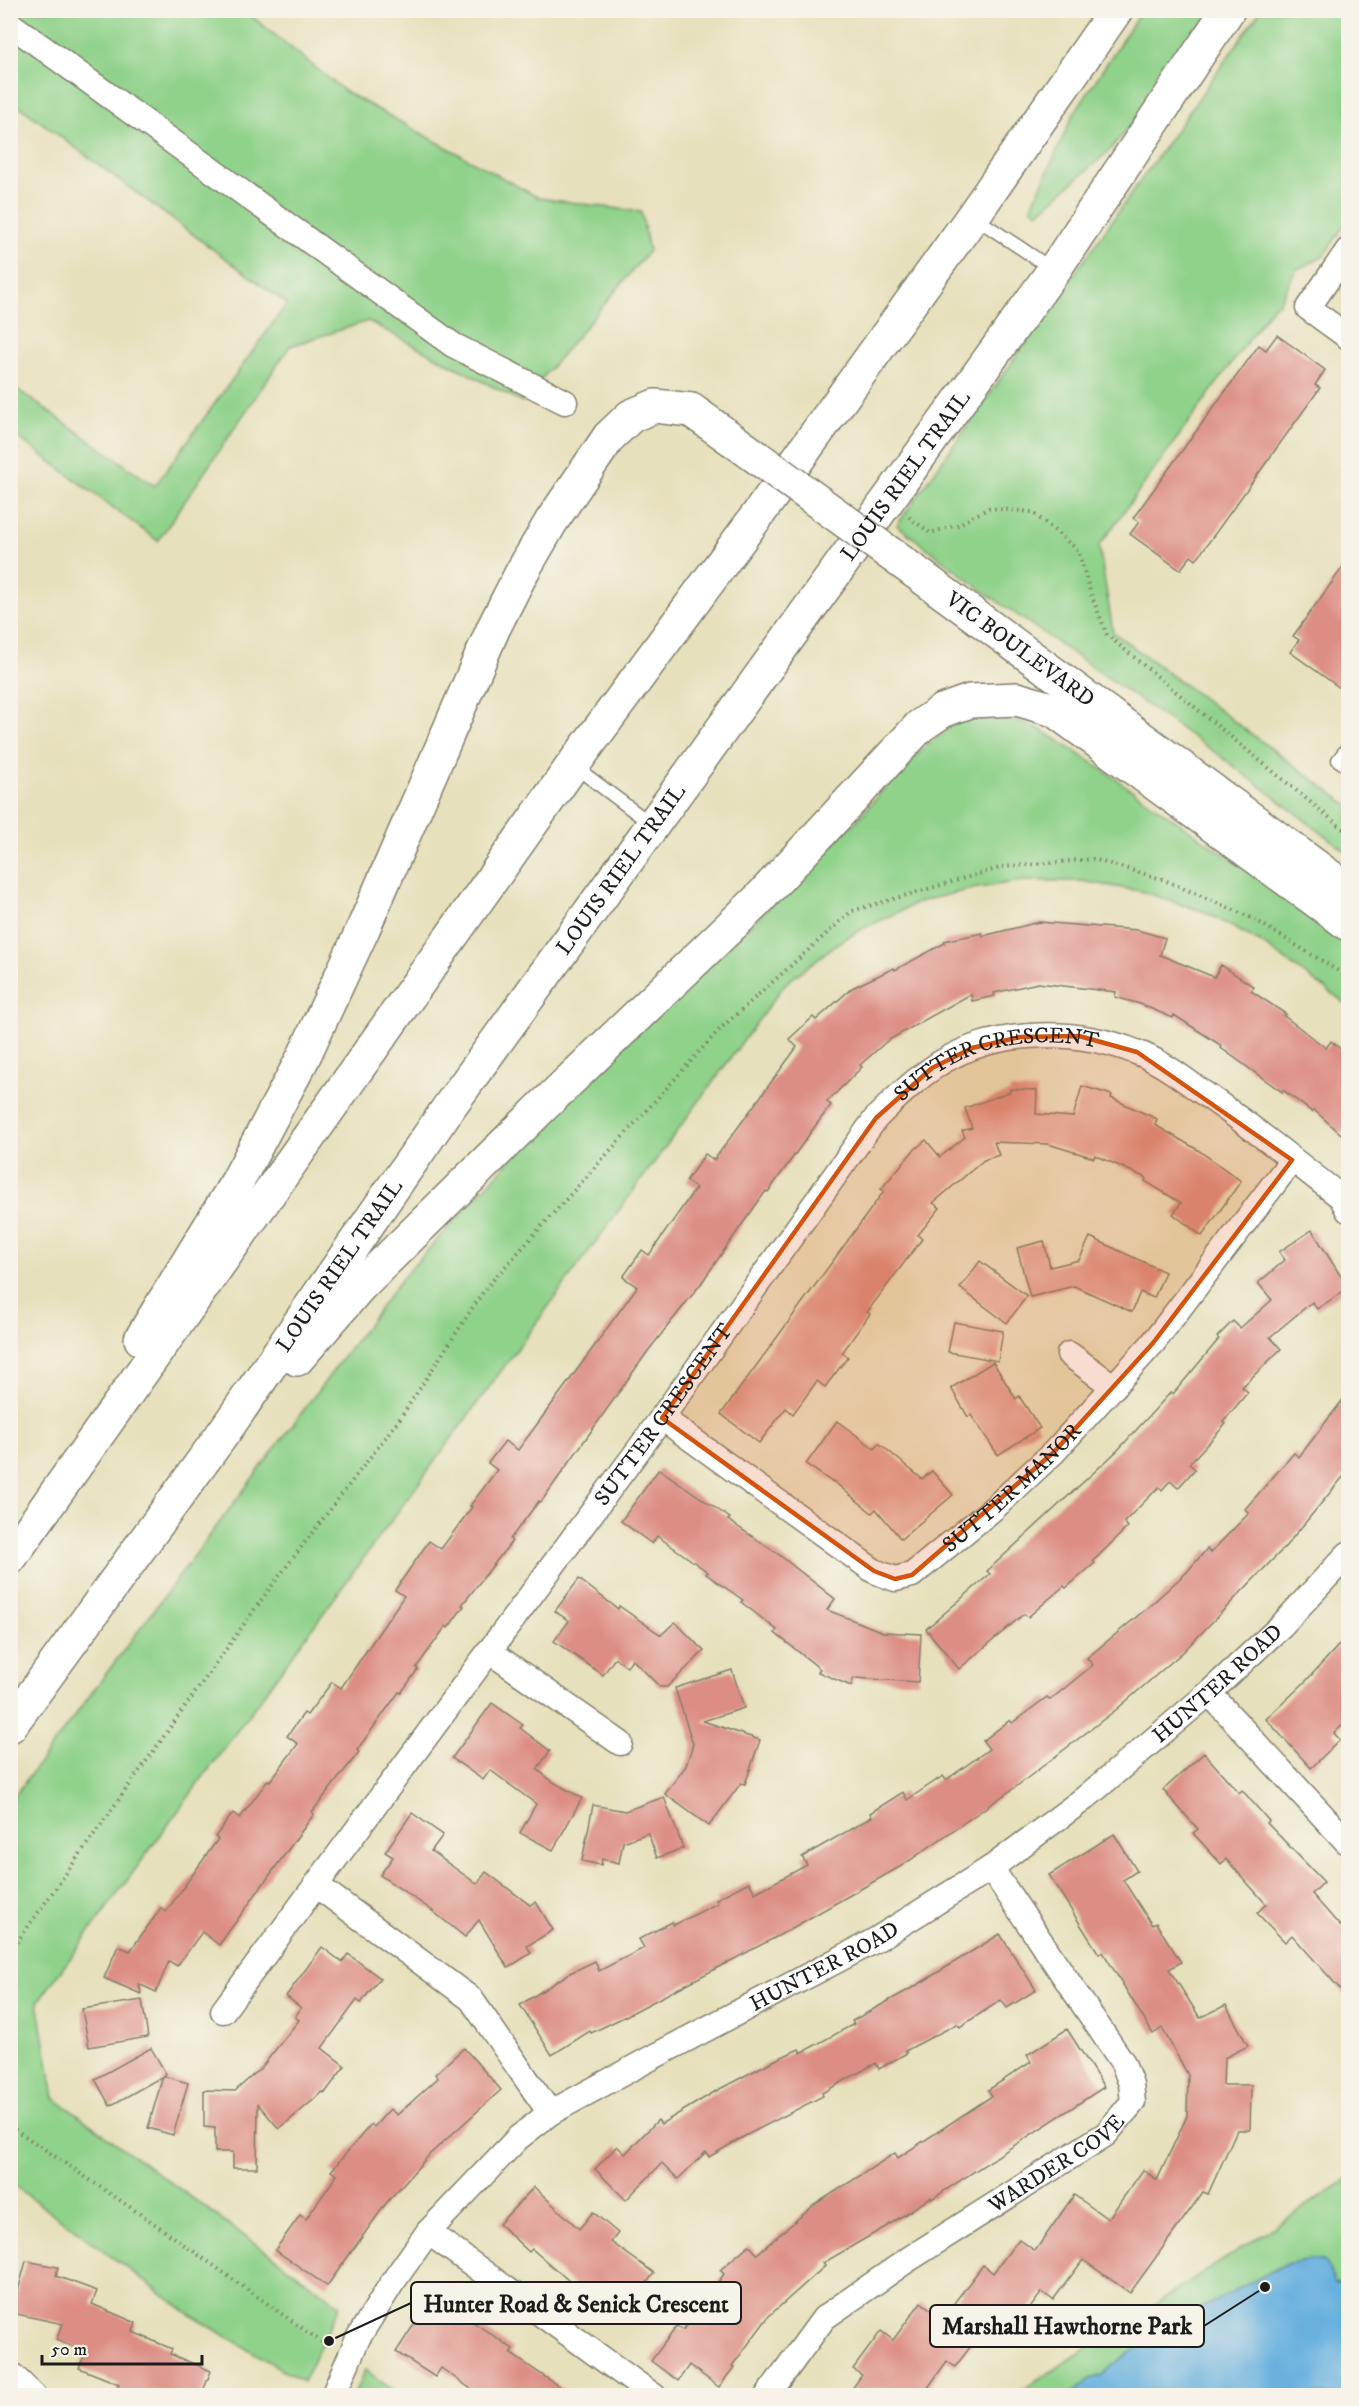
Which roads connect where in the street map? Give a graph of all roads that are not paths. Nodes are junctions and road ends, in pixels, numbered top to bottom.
1 (1116, 10) edge
2 (1228, 10) edge
3 (10, 24) edge
4 (973, 216) junction
5 (1348, 250) edge
6 (1054, 270) junction
7 (1348, 337) edge
8 (565, 402) dead end
9 (1348, 747) edge
10 (573, 765) junction
11 (1348, 767) edge
12 (651, 825) junction
13 (1348, 890) edge
14 (1348, 924) edge
15 (1292, 1160) junction
16 (1348, 1210) edge
17 (1069, 1354) dead end
18 (1114, 1387) junction
19 (662, 1418) junction
20 (224, 1432) junction
21 (1348, 1554) edge
22 (10, 1556) edge
23 (489, 1650) junction
24 (1209, 1693) junction
25 (10, 1726) edge
26 (620, 1743) dead end
27 (1348, 1843) edge
28 (991, 1868) junction
29 (315, 1885) junction
30 (223, 2011) dead end
31 (550, 2113) junction
32 (428, 2232) junction
33 (10, 2373) edge
34 (34, 2396) edge
35 (333, 2396) edge
36 (654, 2396) edge
37 (767, 2396) edge

1 - 4 main road
2 - 6 main road, LOUIS RIEL TRAIL
3 - 8 street
4 - 6 lane
4 - 10 main road
5 - 7 street
6 - 12 main road, LOUIS RIEL TRAIL
9 - 11 lane
10 - 12 lane
10 - 22 main road
12 - 20 main road, LOUIS RIEL TRAIL
13 - 22 main road, VIC BOULEVARD, bridge
14 - 20 main road, VIC BOULEVARD
15 - 16 street, SUTTER CRESCENT
15 - 18 street, SUTTER MANOR
15 - 19 street, SUTTER CRESCENT
17 - 18 street
18 - 19 street, SUTTER MANOR
19 - 23 street, SUTTER CRESCENT
20 - 25 main road, LOUIS RIEL TRAIL
21 - 24 street, HUNTER ROAD
23 - 26 street
23 - 29 street, SUTTER CRESCENT
24 - 27 street
24 - 28 street, HUNTER ROAD
28 - 31 street, HUNTER ROAD
28 - 37 street, WARDER COVE
29 - 30 street, SUTTER CRESCENT
29 - 31 street
31 - 32 street, HUNTER ROAD
32 - 35 street, HUNTER ROAD
32 - 36 street
33 - 34 street

